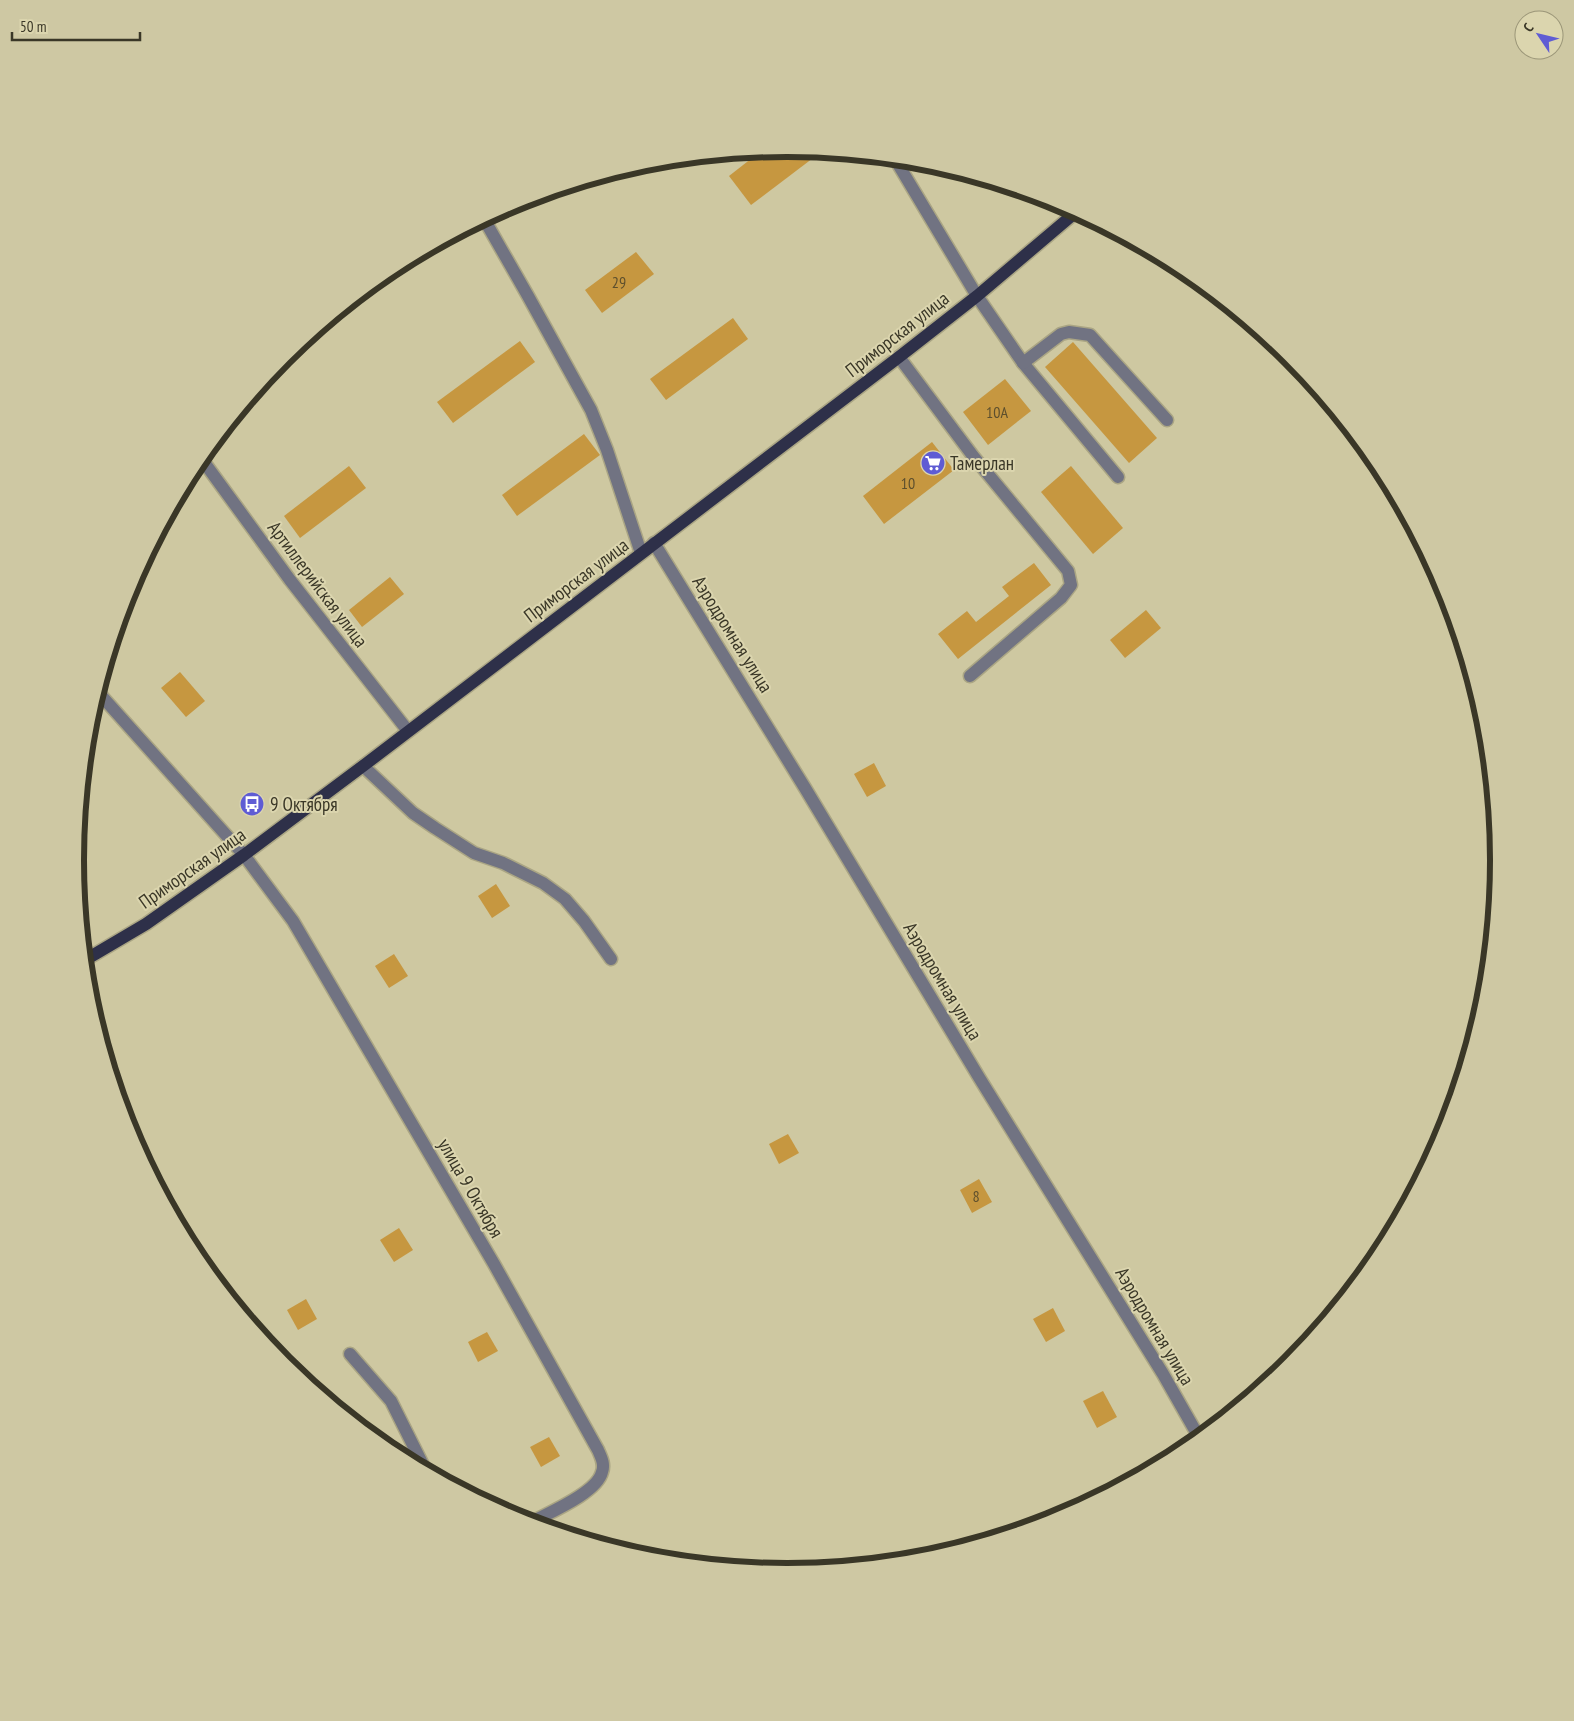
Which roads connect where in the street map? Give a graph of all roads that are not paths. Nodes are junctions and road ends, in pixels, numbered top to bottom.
1 (900, 167) edge
2 (1070, 217) edge
3 (487, 225) edge
4 (977, 296) junction
5 (899, 357) junction
6 (1023, 363) junction
7 (1167, 420) dead end
8 (206, 465) edge
9 (1118, 477) dead end
10 (654, 543) junction
11 (641, 553) junction
12 (970, 676) dead end
13 (103, 698) edge
14 (408, 731) junction
15 (363, 766) junction
16 (244, 855) junction
17 (91, 957) edge
18 (611, 959) dead end
19 (350, 1354) dead end
20 (1196, 1432) edge
21 (421, 1461) edge
22 (539, 1518) edge

1 - 4 lane
2 - 4 main road, Приморская улица
3 - 11 lane
4 - 5 main road, Приморская улица
4 - 6 lane
5 - 10 main road, Приморская улица
5 - 12 lane
6 - 7 lane
6 - 9 lane
8 - 14 lane, Артиллерийская улица
10 - 11 main road, Приморская улица
10 - 20 lane, Аэродромная улица
11 - 14 main road, Приморская улица
13 - 16 lane, улица 9 Октября
14 - 15 main road, Приморская улица
15 - 16 main road, Приморская улица
15 - 18 lane
16 - 17 main road, Приморская улица
16 - 22 lane, улица 9 Октября
19 - 21 lane

